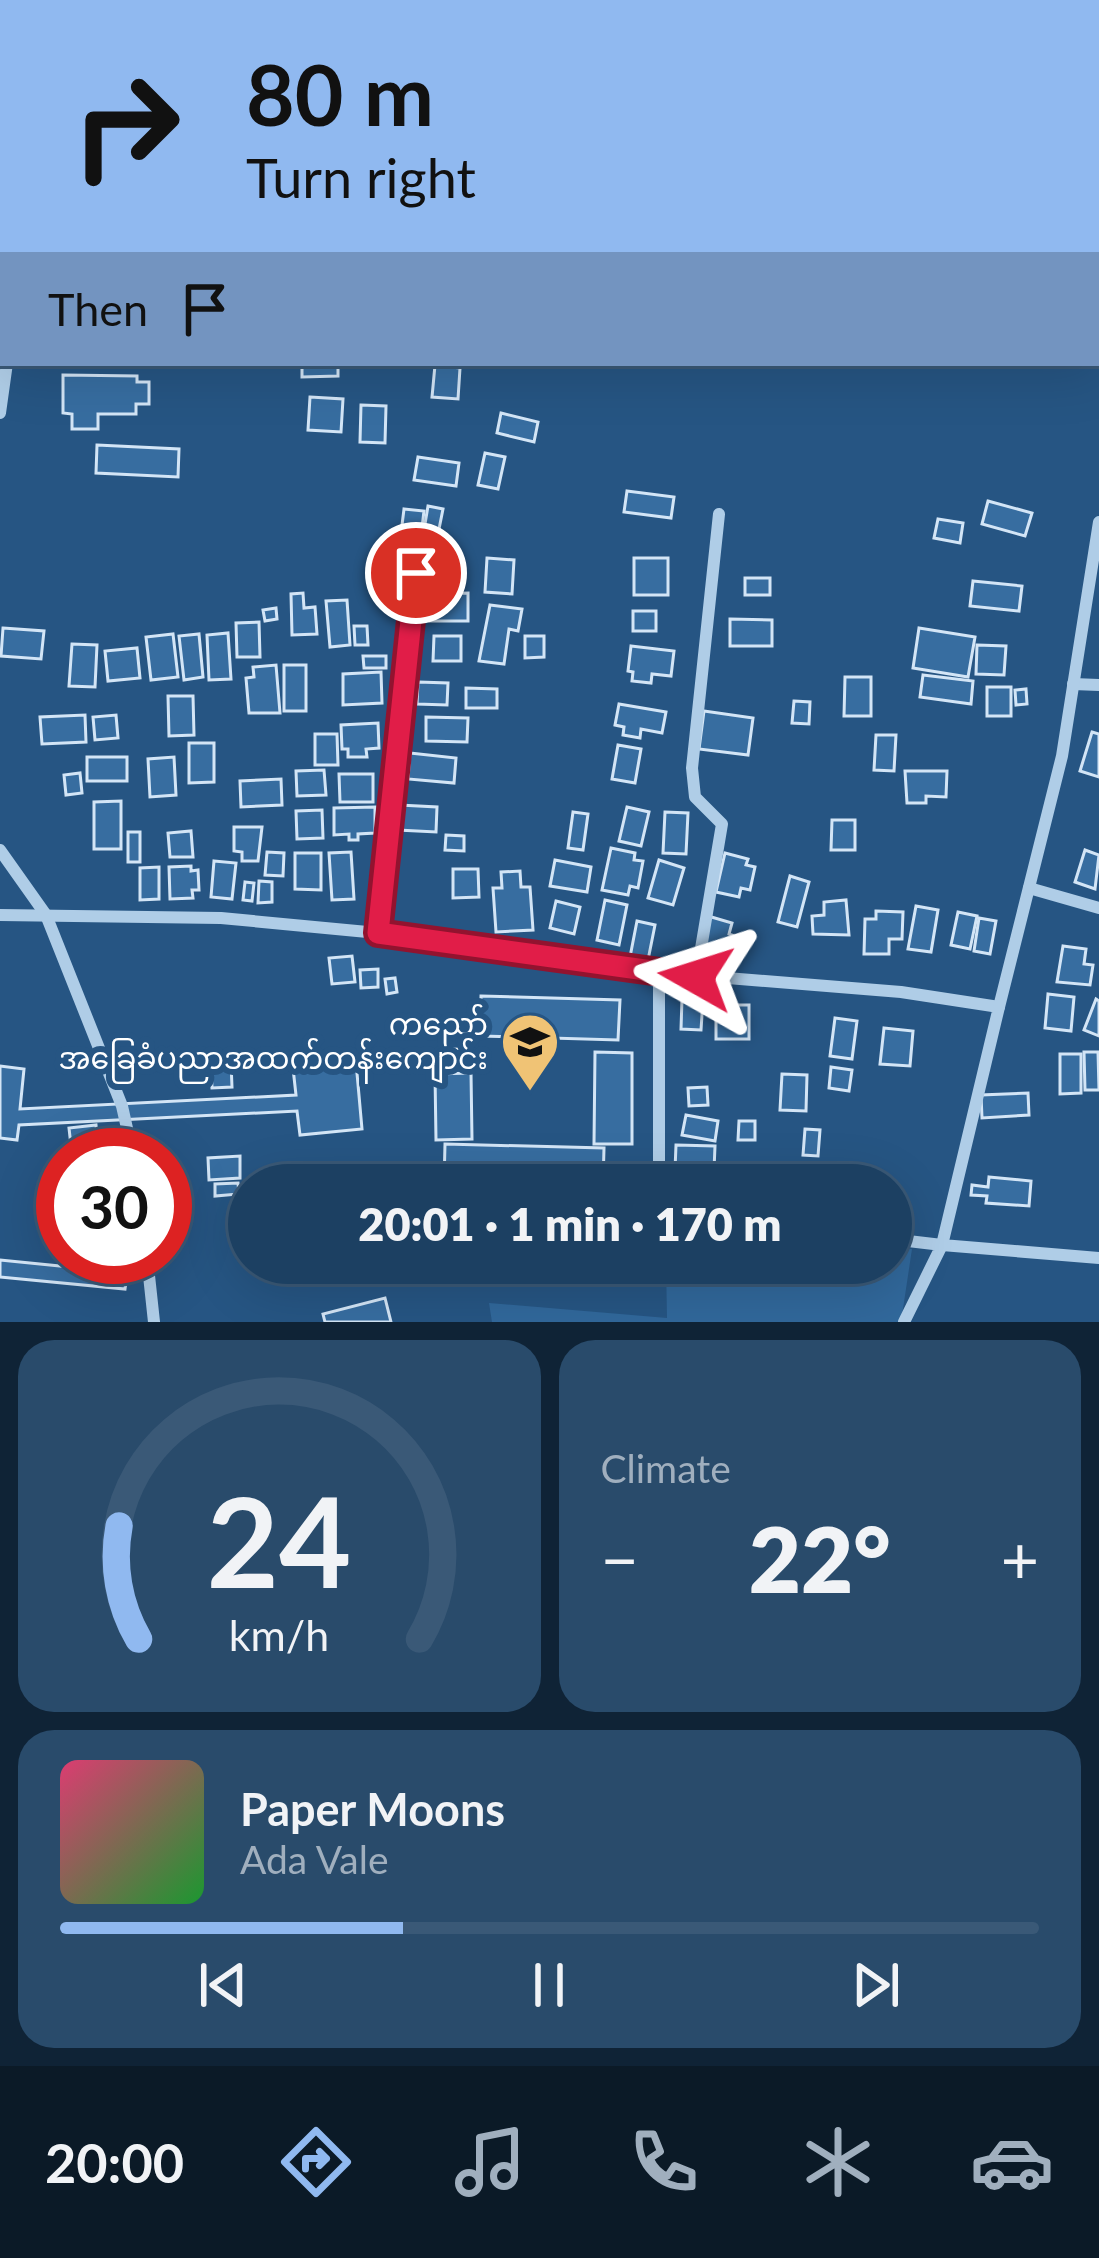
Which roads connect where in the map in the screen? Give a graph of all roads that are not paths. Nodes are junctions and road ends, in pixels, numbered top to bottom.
1 (4, 367) edge
2 (0, 412) edge
3 (719, 514) dead end
4 (1099, 522) edge
5 (416, 573) dead end
6 (1073, 684) junction
7 (1099, 685) edge
8 (0, 850) edge
9 (1029, 888) junction
10 (1099, 908) edge
11 (0, 915) edge
12 (46, 915) junction
13 (378, 933) junction
14 (659, 974) junction
15 (696, 977) junction
16 (999, 1007) junction
17 (127, 1128) edge
18 (658, 1164) edge
19 (912, 1241) edge
20 (942, 1245) junction
21 (1099, 1258) edge
22 (150, 1284) edge
23 (154, 1322) edge
24 (904, 1322) edge

1 - 2 street
3 - 15 street
4 - 6 street
5 - 13 street
6 - 7 street
6 - 9 street
8 - 12 street
9 - 10 street
9 - 16 street
11 - 12 street
12 - 13 street
12 - 17 street
13 - 14 street
14 - 15 street
14 - 18 street
15 - 16 street
16 - 20 street
19 - 20 street
20 - 21 street
20 - 24 street
22 - 23 street

